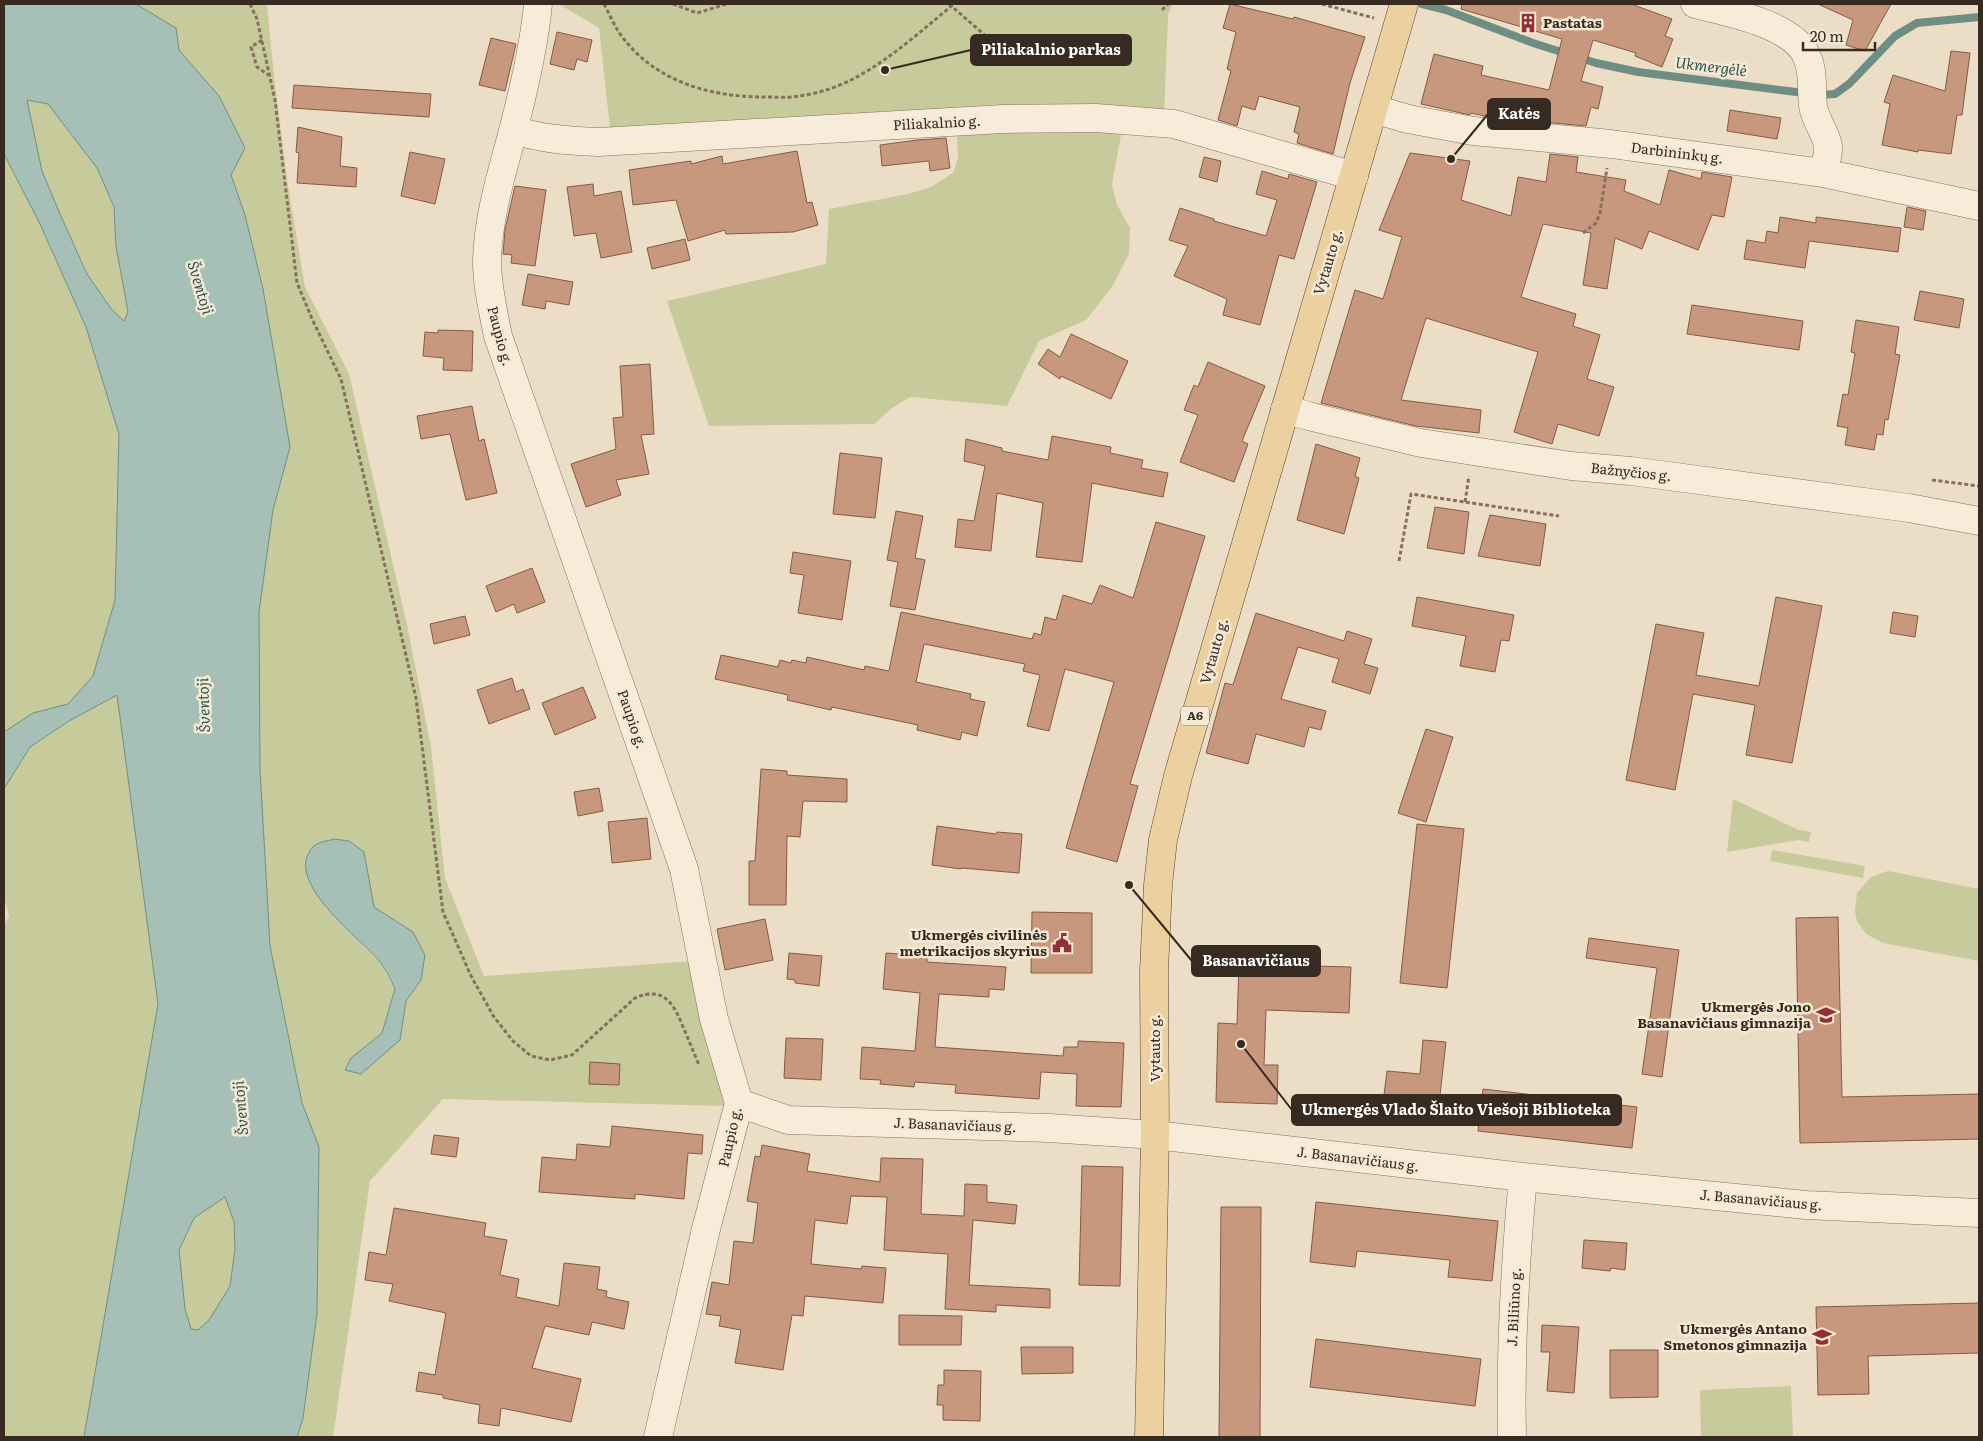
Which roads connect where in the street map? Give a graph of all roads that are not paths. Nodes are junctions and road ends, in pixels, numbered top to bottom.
1 (538, 4) edge
2 (1695, 4) edge
3 (1738, 10) edge
4 (1400, 16) edge
5 (1374, 109) junction
6 (513, 130) junction
7 (1823, 173) junction
8 (1354, 176) junction
9 (1979, 206) edge
10 (1285, 409) junction
11 (1979, 521) edge
12 (739, 1103) junction
13 (1155, 1135) junction
14 (1523, 1177) junction
15 (1979, 1213) edge
16 (658, 1437) edge
17 (1149, 1437) edge
18 (1512, 1437) edge

1 - 6 street, Paupio g.
2 - 3 street
3 - 7 street
4 - 5 main road, Vytauto g. / A6
5 - 7 street, Darbininkų g.
5 - 8 main road, Vytauto g. / A6
6 - 8 street, Piliakalnio g.
6 - 12 street, Paupio g.
7 - 9 street, Darbininkų g.
8 - 10 main road, Vytauto g. / A6
10 - 11 street, Bažnyčios g.
10 - 13 main road, Vytauto g. / A6
12 - 13 street, J. Basanavičiaus g.
12 - 16 street, Paupio g.
13 - 14 street, J. Basanavičiaus g.
13 - 17 main road, Vytauto g. / A6
14 - 15 street, J. Basanavičiaus g.
14 - 18 street, J. Biliūno g.

